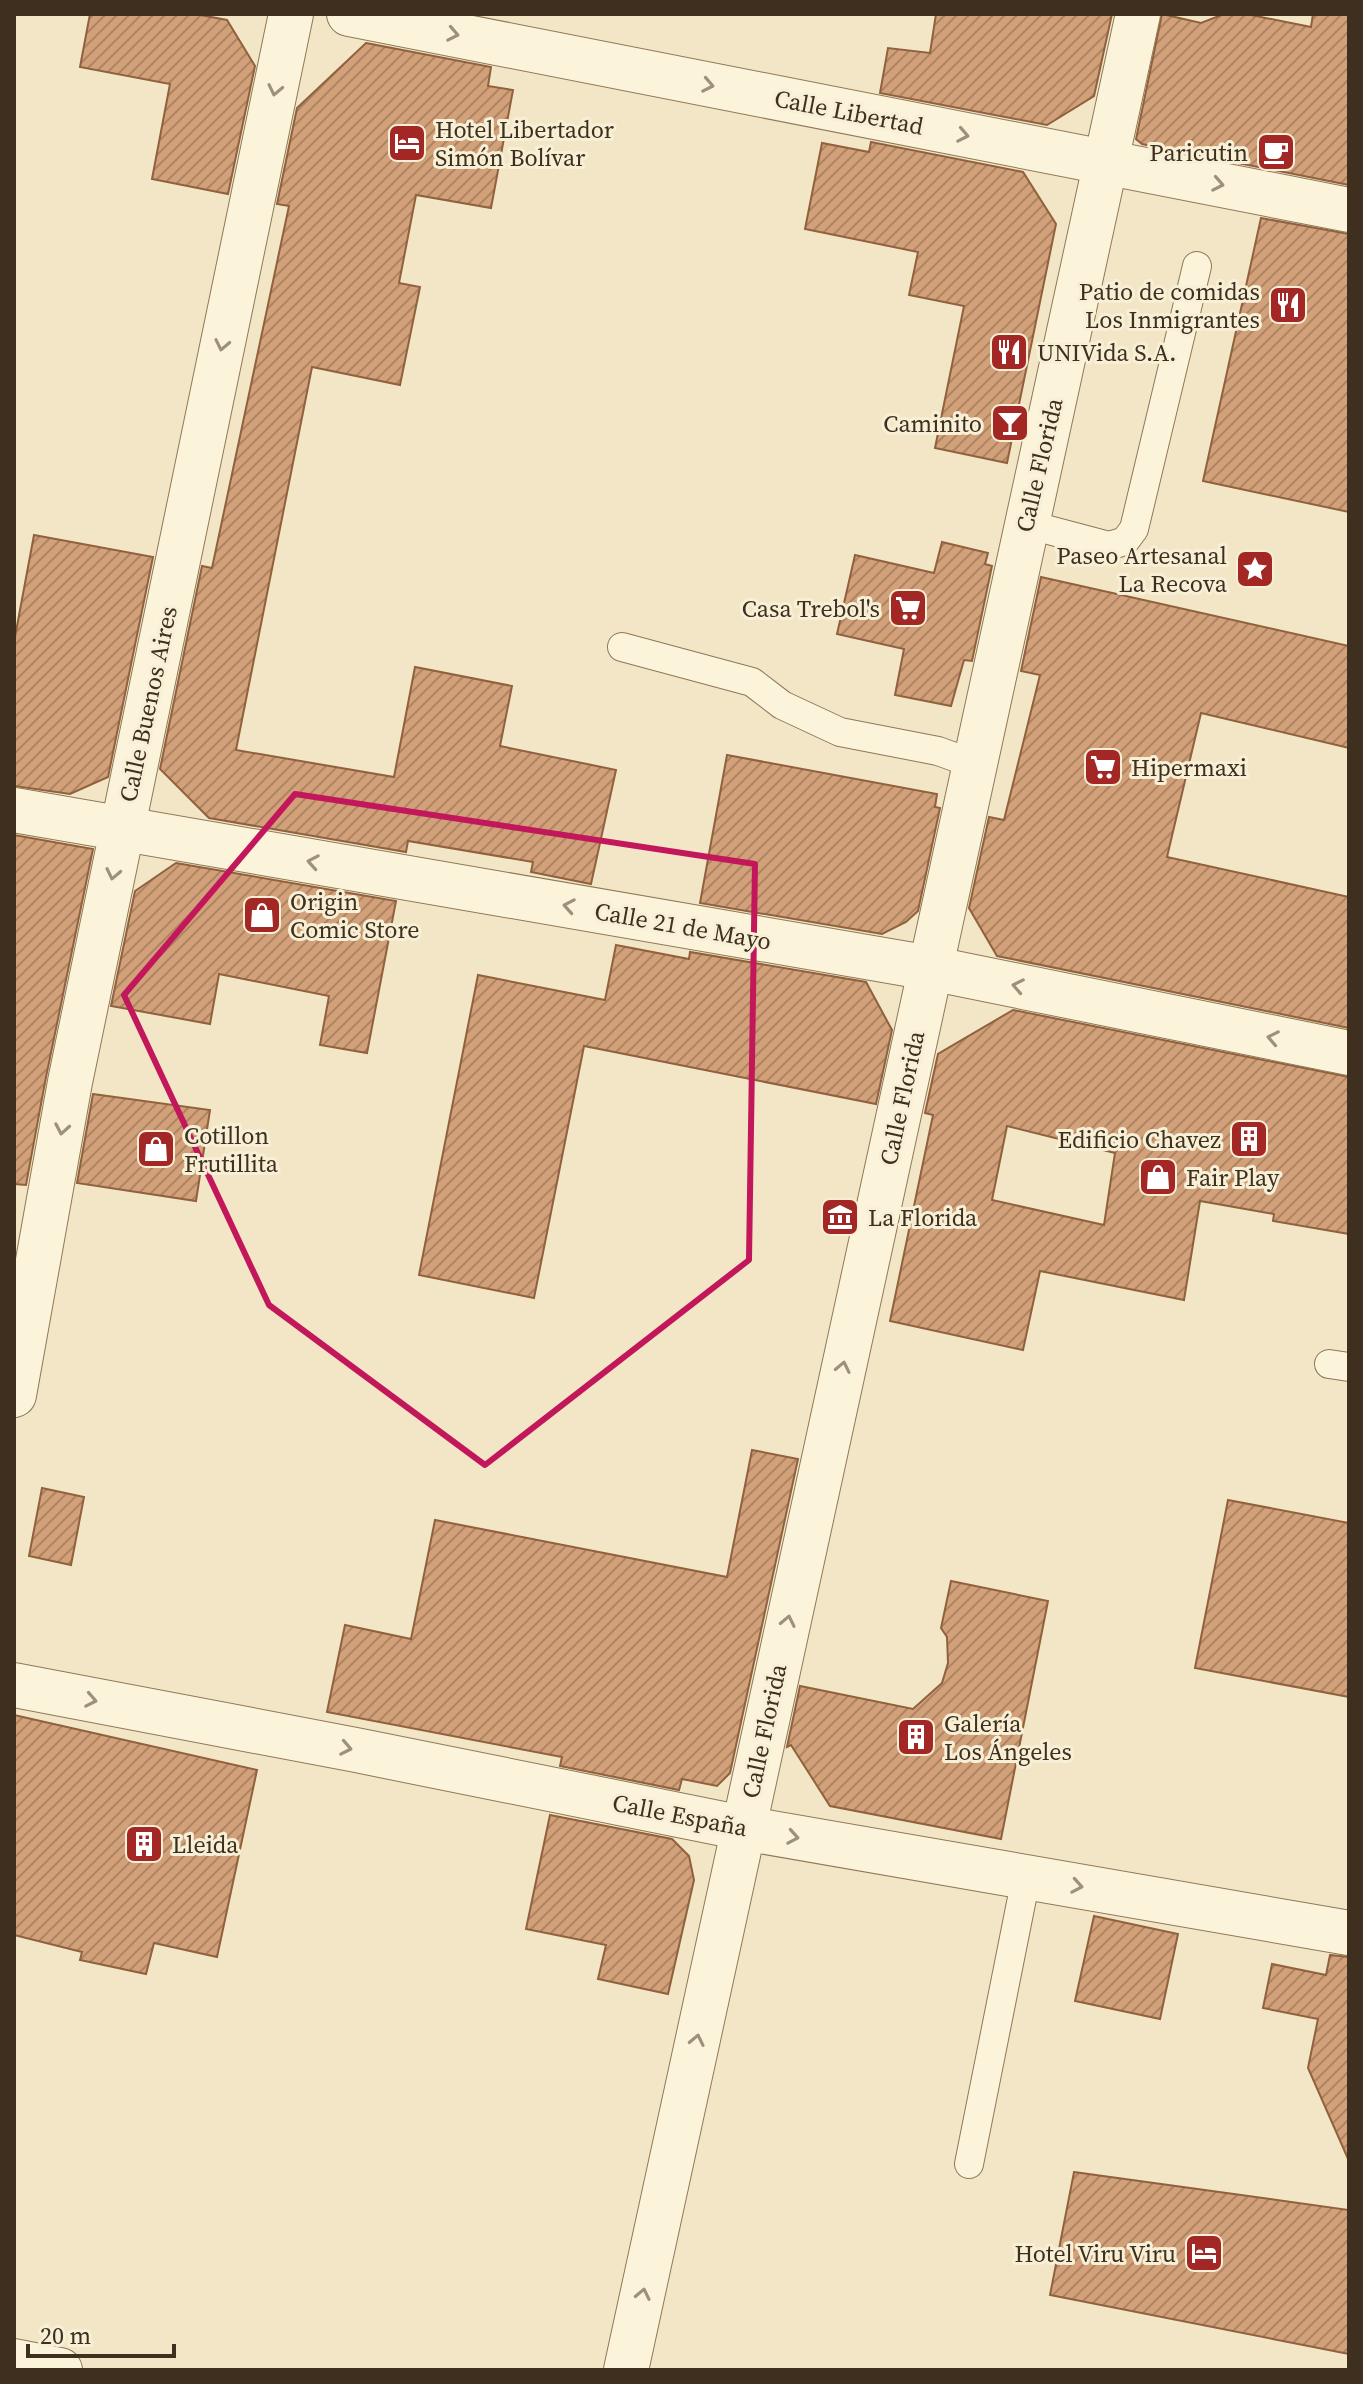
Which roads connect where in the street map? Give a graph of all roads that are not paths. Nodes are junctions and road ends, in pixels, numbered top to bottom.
1 (291, 14) edge
2 (349, 14) edge
3 (1138, 14) edge
4 (1107, 162) junction
5 (1349, 210) edge
6 (1197, 266) dead end
7 (1026, 524) junction
8 (622, 647) dead end
9 (974, 764) junction
10 (14, 810) edge
11 (122, 829) junction
12 (930, 968) junction
13 (1349, 1053) edge
14 (14, 1395) edge
15 (14, 1685) edge
16 (743, 1828) junction
17 (1026, 1878) junction
18 (1349, 1933) edge
19 (969, 2164) dead end
20 (14, 2361) edge
21 (60, 2370) edge
22 (626, 2370) edge

1 -> 11 street, Calle Buenos Aires
2 -> 4 street, Calle Libertad
3 - 4 street, Calle Florida
4 -> 5 street, Calle Libertad
4 - 7 street, Calle Florida
6 - 7 lane
7 - 9 street, Calle Florida
8 - 9 lane
9 - 12 street, Calle Florida
10 - 11 street, Calle 21 de Mayo
12 -> 11 street, Calle 21 de Mayo
11 -> 14 street, Calle Buenos Aires
13 -> 12 street, Calle 21 de Mayo
16 -> 12 street, Calle Florida
15 -> 16 street, Calle España
16 -> 17 street, Calle España
22 -> 16 street, Calle Florida
17 -> 18 street, Calle España
17 - 19 lane
20 - 21 street

